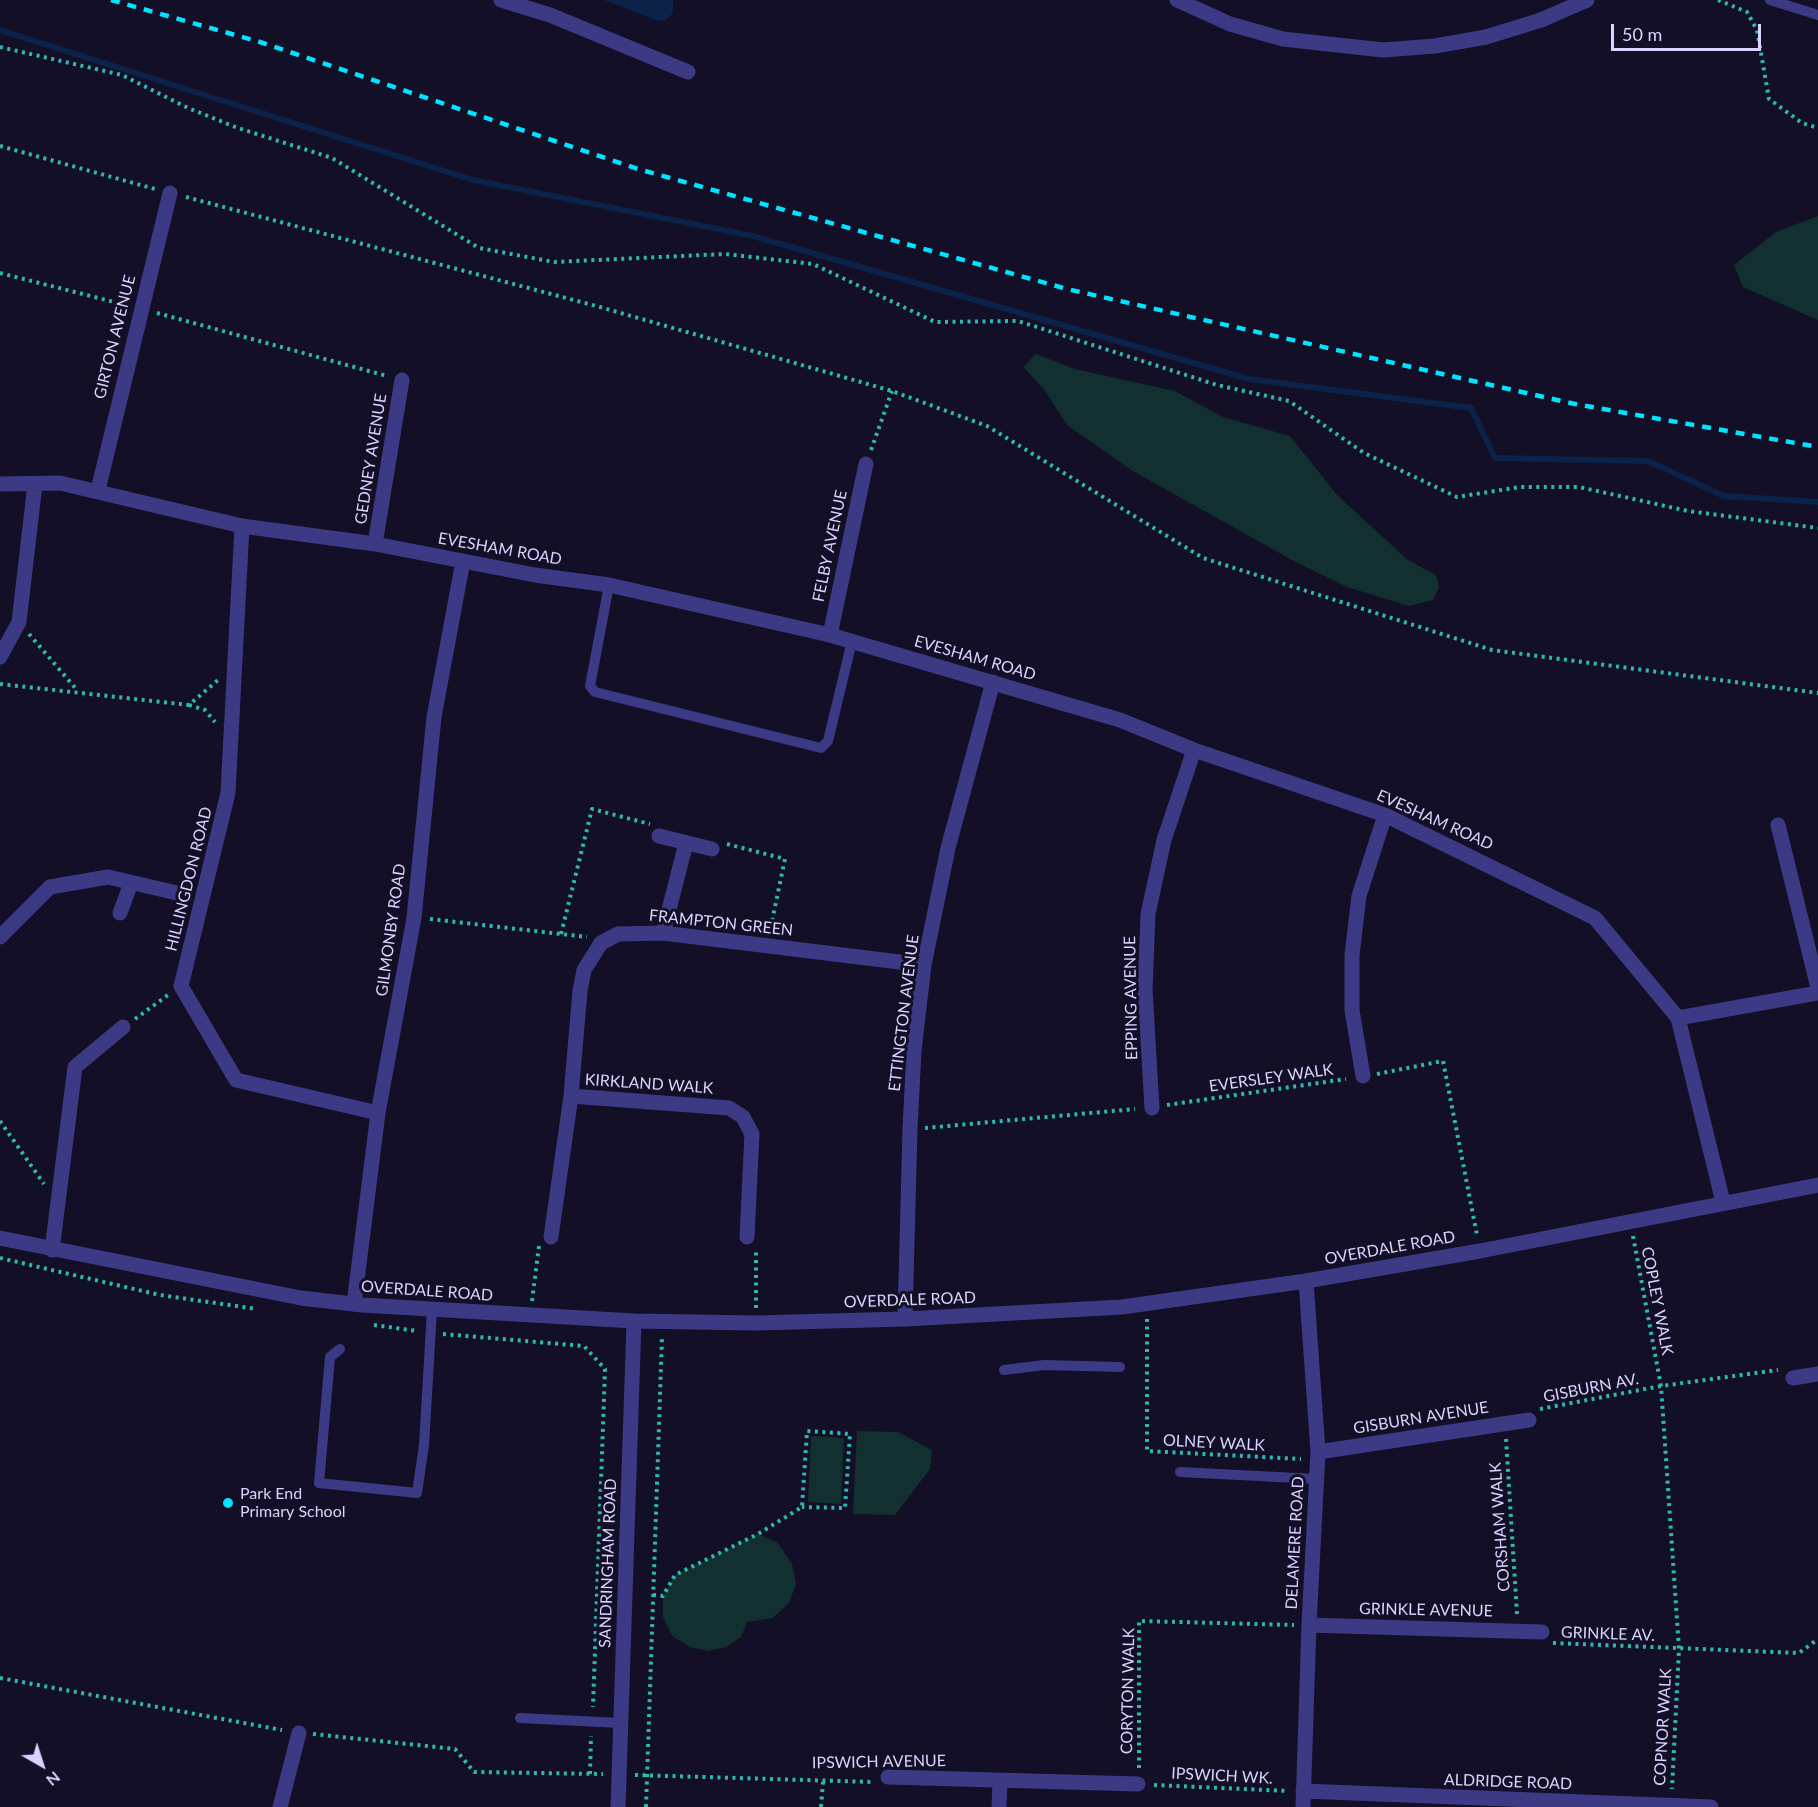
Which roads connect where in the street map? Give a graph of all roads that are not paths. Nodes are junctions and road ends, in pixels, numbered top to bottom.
1 (501, 0) edge
2 (556, 0) edge
3 (1177, 0) edge
4 (1770, 0) edge
5 (1585, 1) edge
6 (550, 15) junction
7 (1818, 15) edge
8 (688, 72) dead end
9 (170, 193) road end
10 (402, 380) road end
11 (866, 464) road end
12 (0, 484) edge
13 (35, 484) junction
14 (98, 490) junction
15 (242, 526) junction
16 (375, 544) junction
17 (463, 561) junction
18 (609, 585) junction
19 (830, 635) junction
20 (852, 641) junction
21 (0, 657) edge
22 (993, 682) junction
23 (1194, 750) junction
24 (1385, 815) junction
25 (1778, 825) dead end
26 (659, 836) dead end
27 (686, 843) junction
28 (712, 849) dead end
29 (131, 883) junction
30 (177, 893) dead end
31 (120, 913) dead end
32 (663, 933) junction
33 (0, 937) edge
34 (924, 965) junction
35 (1818, 988) edge
36 (1818, 993) edge
37 (1678, 1018) junction
38 (123, 1027) road end
39 (1363, 1076) road end
40 (571, 1096) junction
41 (1152, 1108) road end
42 (378, 1113) junction
43 (1818, 1185) edge
44 (1723, 1202) junction
45 (551, 1237) road end
46 (0, 1238) edge
47 (747, 1238) road end
48 (52, 1250) junction
49 (1306, 1281) junction
50 (354, 1304) junction
51 (432, 1310) junction
52 (905, 1319) junction
53 (634, 1321) junction
54 (340, 1349) dead end
55 (1120, 1366) dead end
56 (1004, 1370) dead end
57 (1818, 1374) edge
58 (1793, 1378) road end
59 (1529, 1419) road end
60 (1318, 1452) junction
61 (1180, 1472) dead end
62 (1317, 1479) junction
63 (1309, 1625) junction
64 (1542, 1632) road end
65 (520, 1718) dead end
66 (621, 1723) junction
67 (299, 1733) dead end
68 (888, 1777) road end
69 (1000, 1781) junction
70 (1138, 1784) road end
71 (1303, 1799) edge
72 (1671, 1806) edge
73 (280, 1807) edge
74 (618, 1807) edge
75 (999, 1807) edge
76 (1711, 1807) edge

1 - 6 street
2 - 6 street
3 - 5 street
4 - 7 lane
6 - 8 street
9 - 14 street, GIRTON AVENUE
10 - 16 street, GEDNEY AVENUE
11 - 19 street, FELBY AVENUE
12 - 13 street, EVESHAM ROAD
13 - 14 street, EVESHAM ROAD
13 - 21 street
14 - 15 street, EVESHAM ROAD
15 - 16 street, EVESHAM ROAD
15 - 42 street, HILLINGDON ROAD
16 - 17 street, EVESHAM ROAD
17 - 18 street, EVESHAM ROAD
17 - 42 street, GILMONBY ROAD
18 - 19 street, EVESHAM ROAD
18 - 20 lane
19 - 20 street, EVESHAM ROAD
20 - 22 street, EVESHAM ROAD
22 - 23 street, EVESHAM ROAD
22 - 34 street, ETTINGTON AVENUE
23 - 24 street, EVESHAM ROAD
23 - 41 street, EPPING AVENUE
24 - 37 street, EVESHAM ROAD
24 - 39 street
25 - 35 street
26 - 27 street
27 - 28 street
27 - 32 street
29 - 30 street
29 - 31 street
29 - 33 street
32 - 34 street, FRAMPTON GREEN
32 - 40 street, FRAMPTON GREEN
34 - 52 street, ETTINGTON AVENUE
36 - 37 street
37 - 44 street, EVESHAM ROAD
38 - 48 street
40 - 45 street, FRAMPTON GREEN
40 - 47 street, KIRKLAND WALK
42 - 50 street, GILMONBY ROAD
43 - 44 street, OVERDALE ROAD
44 - 49 street, OVERDALE ROAD
46 - 48 street, OVERDALE ROAD
48 - 50 street, OVERDALE ROAD
49 - 52 street, OVERDALE ROAD
49 - 60 street, DELAMERE ROAD
50 - 51 street, OVERDALE ROAD
51 - 53 street, OVERDALE ROAD
51 - 54 lane
52 - 53 street, OVERDALE ROAD
53 - 66 street, SANDRINGHAM ROAD
55 - 56 lane
57 - 58 street
59 - 60 street, GISBURN AVENUE
60 - 62 street, DELAMERE ROAD
61 - 62 lane
62 - 63 street, DELAMERE ROAD
63 - 64 street, GRINKLE AVENUE
63 - 71 street, DELAMERE ROAD
65 - 66 lane
66 - 74 street, SANDRINGHAM ROAD
67 - 73 street
68 - 69 street, IPSWICH AVENUE
69 - 70 street, IPSWICH AVENUE
69 - 75 street
71 - 72 street, ALDRIDGE ROAD
72 - 76 street, ALDRIDGE ROAD

